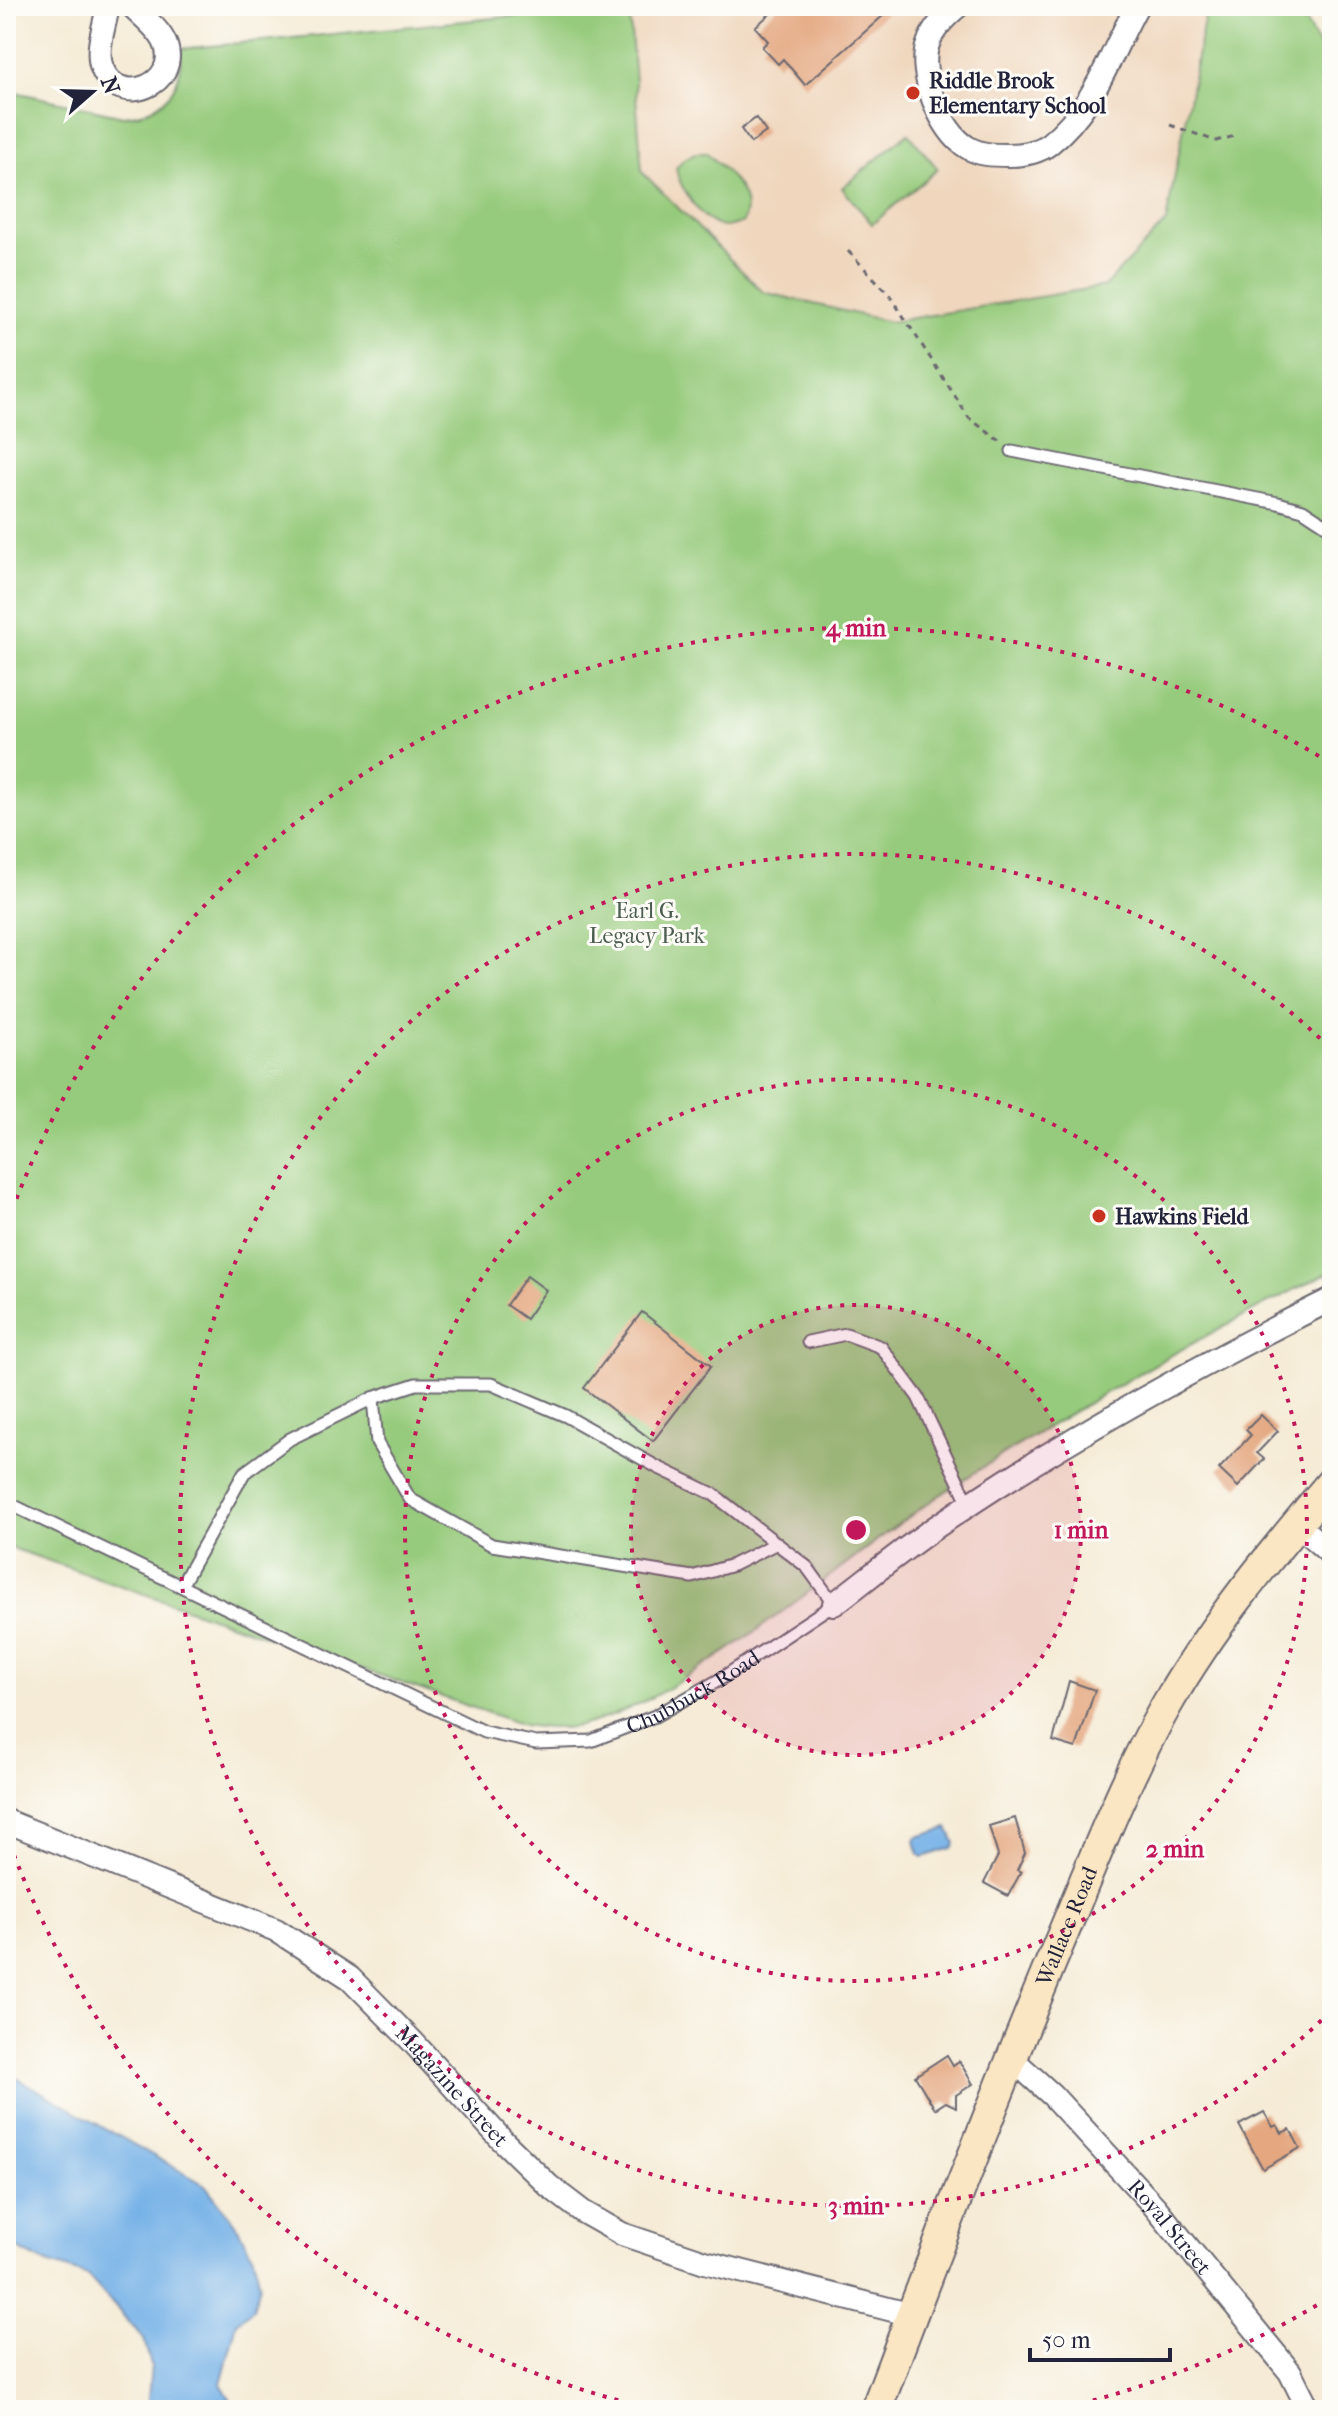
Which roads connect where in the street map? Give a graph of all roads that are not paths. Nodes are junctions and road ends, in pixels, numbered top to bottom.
1 (108, 6) edge
2 (132, 6) edge
3 (958, 6) edge
4 (1137, 6) edge
5 (1012, 451) road end
6 (1332, 529) edge
7 (1332, 1299) edge
8 (808, 1342) dead end
9 (373, 1398) junction
10 (1332, 1482) edge
11 (6, 1502) edge
12 (969, 1504) junction
13 (1297, 1524) junction
14 (777, 1543) junction
15 (1332, 1555) edge
16 (181, 1586) junction
17 (834, 1604) junction
18 (6, 1821) edge
19 (1011, 2058) junction
20 (912, 2315) junction
21 (876, 2410) edge
22 (1309, 2410) edge

1 - 2 street
3 - 4 street
5 - 6 lane
7 - 12 street, Chubbuck Road
8 - 12 lane
9 - 14 lane
9 - 14 lane
9 - 16 lane
10 - 13 street, Wallace Road
11 - 16 lane, Chubbuck Road
12 - 17 street, Chubbuck Road
13 - 15 street
13 - 19 street, Wallace Road
14 - 17 lane
16 - 17 lane, Chubbuck Road
18 - 20 street, Magazine Street
19 - 20 street, Wallace Road
19 - 22 street, Royal Street
20 - 21 street, Wallace Road

